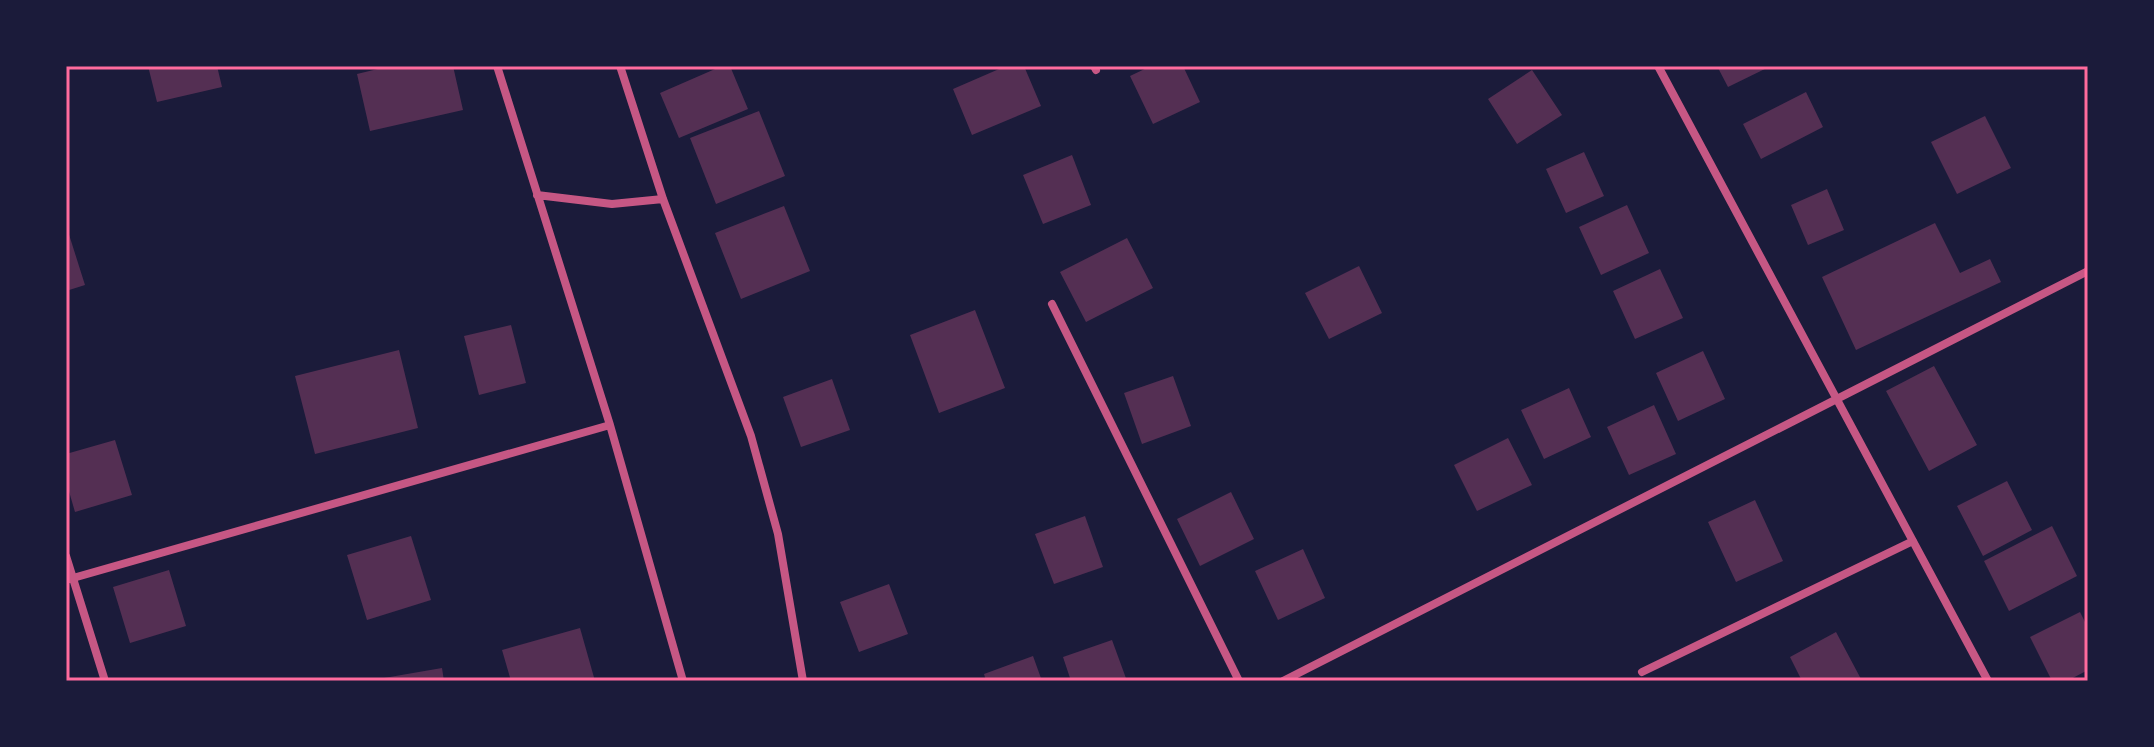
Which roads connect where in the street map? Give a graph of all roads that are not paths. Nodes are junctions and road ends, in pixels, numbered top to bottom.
1 (497, 66) edge
2 (620, 66) edge
3 (1658, 66) edge
4 (537, 195) junction
5 (663, 199) junction
6 (2088, 271) edge
7 (1052, 304) dead end
8 (1837, 400) junction
9 (610, 425) junction
10 (1913, 541) junction
11 (66, 556) edge
12 (70, 579) edge
13 (1642, 672) dead end
14 (105, 681) edge
15 (683, 681) edge
16 (803, 681) edge
17 (1239, 681) edge
18 (1283, 681) edge
19 (1988, 681) edge

1 - 4 street
2 - 5 street
3 - 8 street
4 - 5 street
4 - 9 street
5 - 16 street
6 - 8 street
7 - 17 street
8 - 10 street
8 - 18 street
9 - 12 street
9 - 15 street
10 - 13 street
10 - 19 street
11 - 12 street
12 - 14 street

